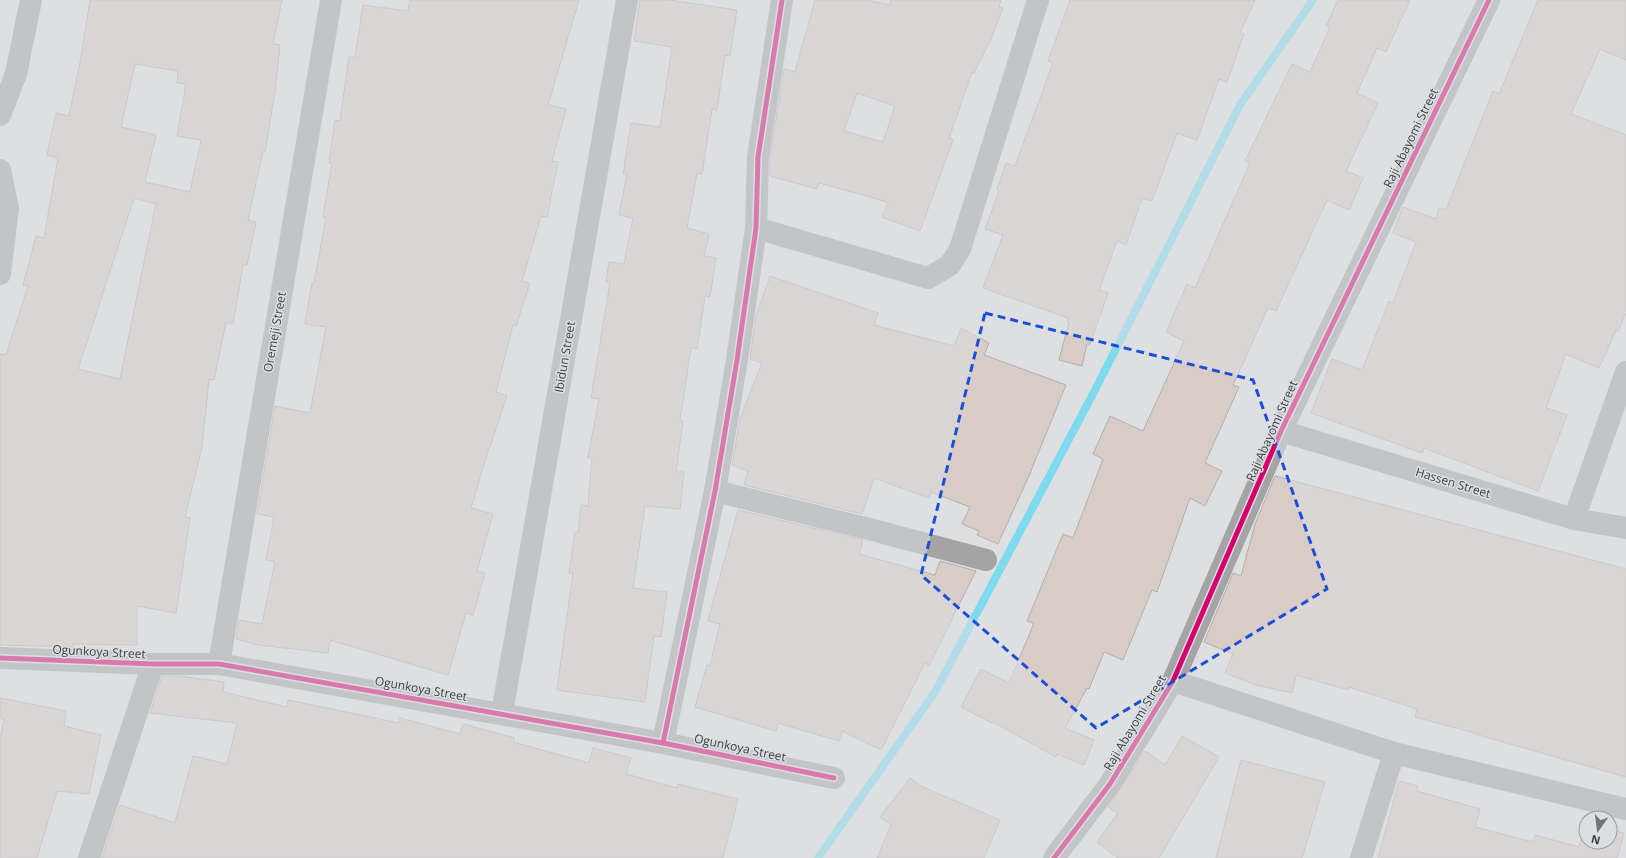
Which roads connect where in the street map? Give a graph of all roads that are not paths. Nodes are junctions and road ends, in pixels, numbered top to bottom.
1 (31, 0) edge
2 (331, 0) edge
3 (627, 0) edge
4 (782, 0) edge
5 (1038, 0) edge
6 (1489, 0) edge
7 (0, 116) edge
8 (0, 170) edge
9 (756, 228) junction
10 (0, 274) edge
11 (1626, 372) edge
12 (1281, 431) junction
13 (715, 491) junction
14 (1574, 520) junction
15 (1626, 528) edge
16 (986, 560) dead end
17 (0, 658) edge
18 (153, 664) junction
19 (220, 664) junction
20 (1173, 681) junction
21 (502, 714) junction
22 (663, 743) junction
23 (1394, 753) junction
24 (834, 778) dead end
25 (1626, 809) edge
26 (89, 858) edge
27 (1054, 858) edge
28 (1361, 858) edge

1 - 7 street
2 - 19 street, Oremeji Street
3 - 21 street, Ibidun Street
4 - 9 street
5 - 9 street
6 - 12 street, Raji Abayomi Street
8 - 10 street
9 - 13 street
11 - 14 street
12 - 14 street, Hassen Street
12 - 20 street, Raji Abayomi Street
13 - 16 street
13 - 22 street
14 - 15 street, Hassen Street
17 - 18 street, Ogunkoya Street
18 - 19 street, Ogunkoya Street
18 - 26 street
19 - 21 street, Ogunkoya Street
20 - 23 street
20 - 27 street, Raji Abayomi Street
21 - 22 street, Ogunkoya Street
22 - 24 street, Ogunkoya Street
23 - 25 street
23 - 28 street

